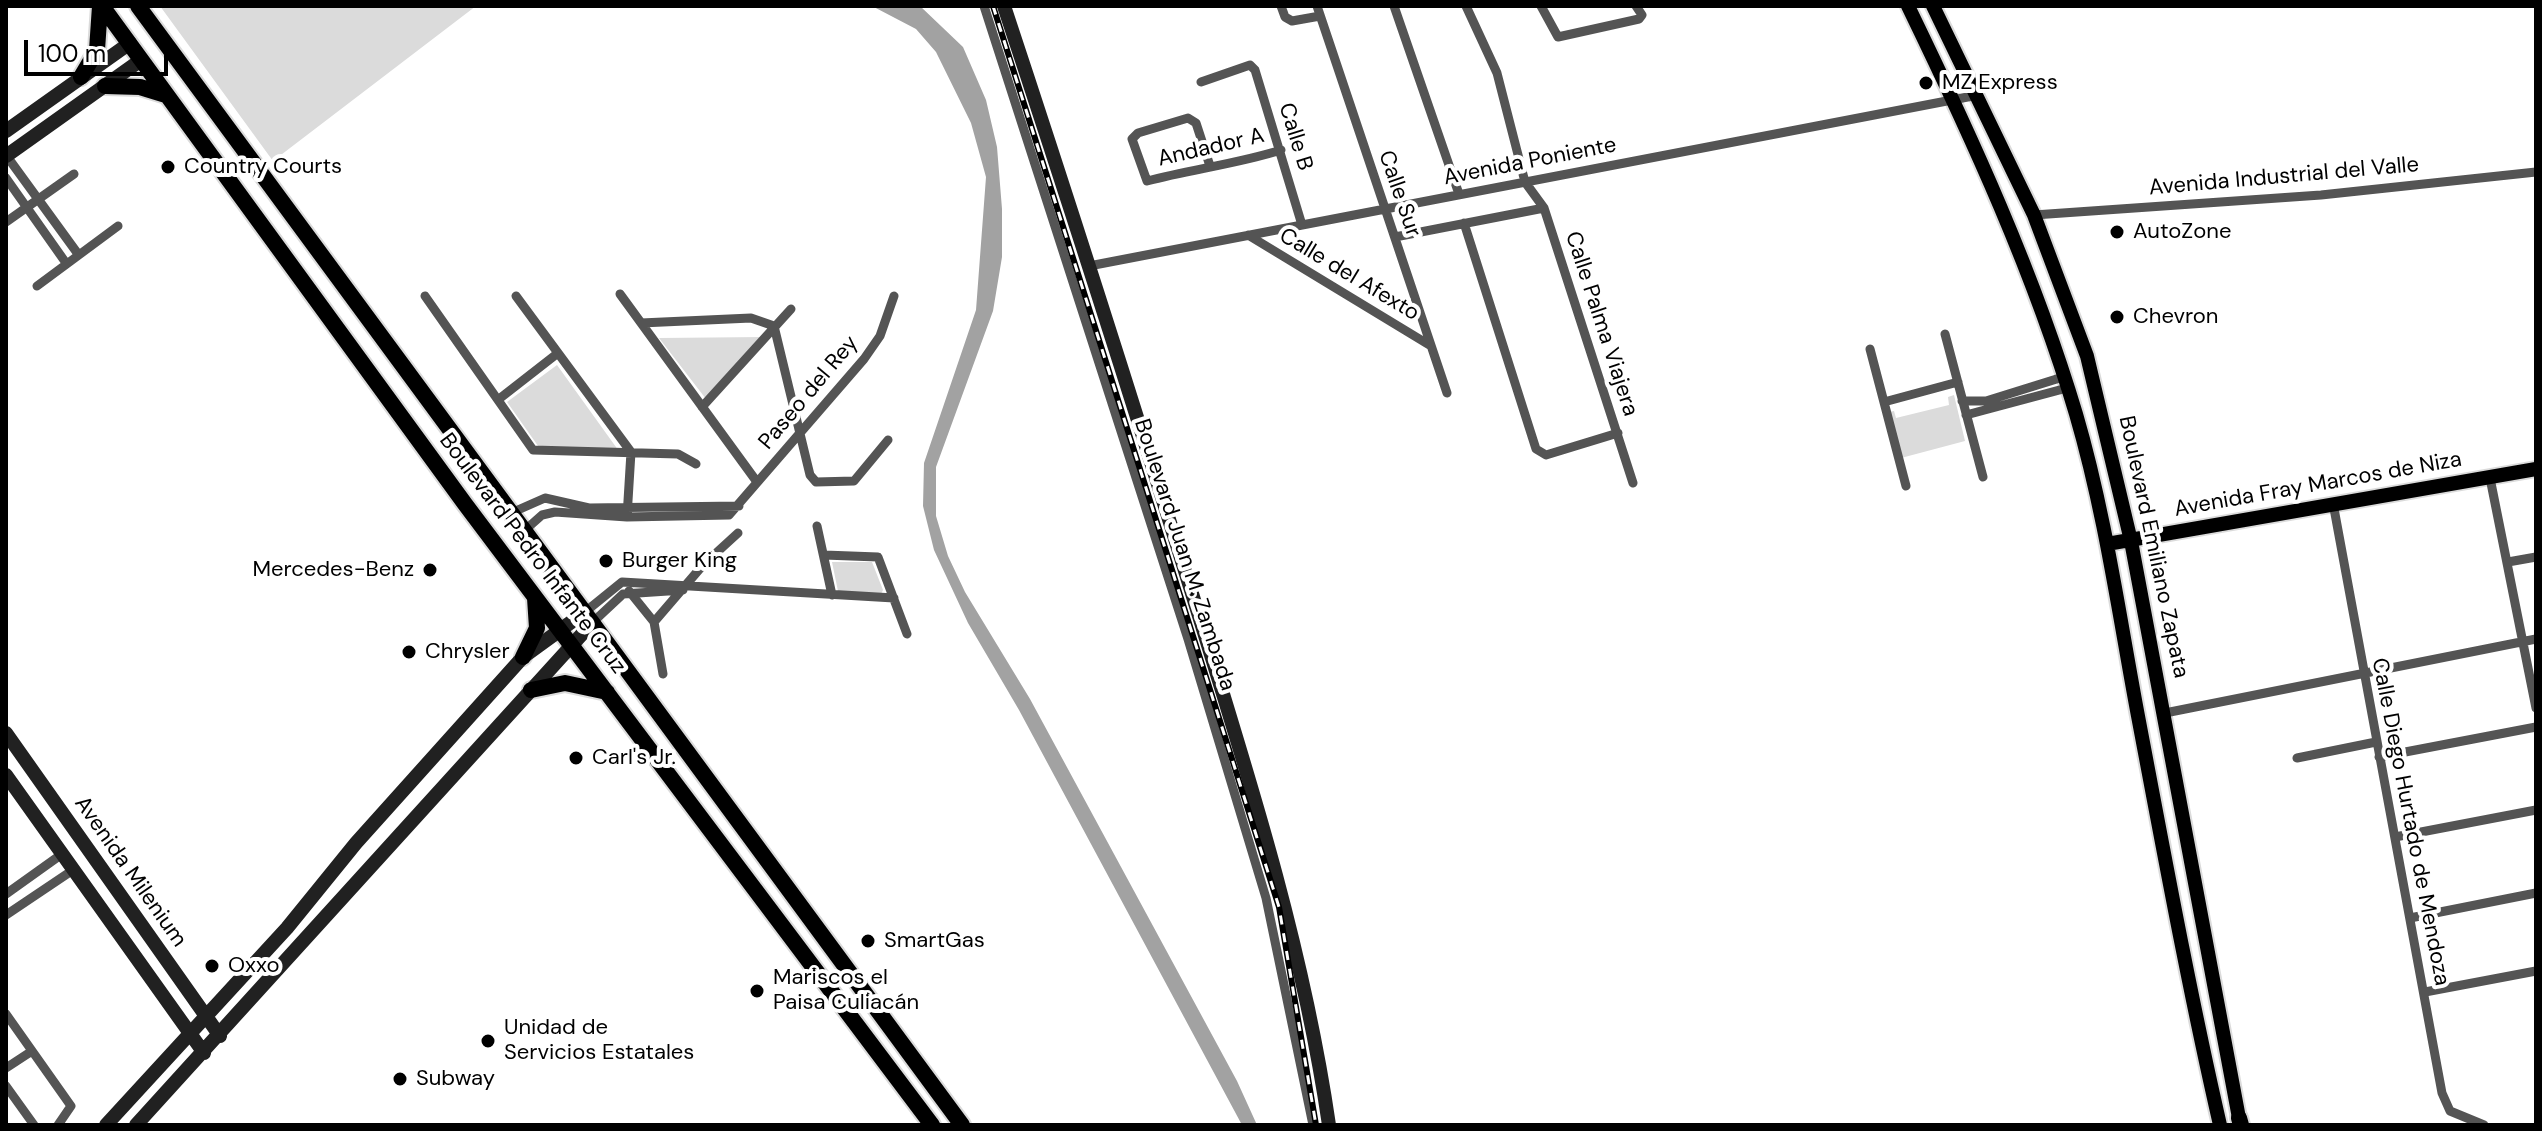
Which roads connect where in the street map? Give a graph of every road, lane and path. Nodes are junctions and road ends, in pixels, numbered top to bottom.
1 (101, 6) edge
2 (138, 6) edge
3 (984, 6) edge
4 (1004, 6) edge
5 (1281, 6) edge
6 (1394, 6) edge
7 (1466, 6) edge
8 (1541, 6) edge
9 (1908, 6) edge
10 (1933, 6) edge
11 (1318, 11) edge
12 (1639, 11) edge
13 (130, 43) junction
14 (141, 60) junction
15 (81, 77) junction
16 (1201, 82) dead end
17 (105, 86) junction
18 (166, 95) junction
19 (1978, 95) junction
20 (1953, 100) junction
21 (6, 131) edge
22 (1281, 150) junction
23 (6, 155) edge
24 (1210, 166) junction
25 (2536, 172) edge
26 (19, 173) junction
27 (74, 174) dead end
28 (7, 180) edge
29 (1525, 182) junction
30 (1459, 194) junction
31 (37, 198) junction
32 (27, 206) junction
33 (1385, 208) junction
34 (1544, 208) junction
35 (2034, 215) junction
36 (6, 222) edge
37 (1464, 223) junction
38 (1302, 225) junction
39 (118, 226) dead end
40 (1248, 235) junction
41 (1395, 237) junction
42 (78, 254) junction
43 (66, 263) junction
44 (1089, 266) junction
45 (37, 286) dead end
46 (620, 294) dead end
47 (425, 296) dead end
48 (516, 296) dead end
49 (894, 296) dead end
50 (791, 309) dead end
51 (641, 323) junction
52 (774, 326) junction
53 (1945, 334) dead end
54 (1431, 346) junction
55 (1870, 349) dead end
56 (558, 353) junction
57 (1958, 382) junction
58 (2065, 382) junction
59 (1447, 393) dead end
60 (499, 399) junction
61 (1962, 401) junction
62 (1884, 402) junction
63 (702, 407) junction
64 (1966, 415) junction
65 (1618, 433) junction
66 (800, 435) junction
67 (888, 440) dead end
68 (631, 452) junction
69 (696, 464) dead end
70 (2536, 469) edge
71 (1983, 477) dead end
72 (2490, 478) junction
73 (757, 482) junction
74 (1633, 483) dead end
75 (1906, 486) dead end
76 (2333, 503) junction
77 (627, 512) junction
78 (510, 514) junction
79 (817, 526) dead end
80 (524, 531) junction
81 (738, 533) dead end
82 (2131, 541) junction
83 (2107, 544) junction
84 (824, 555) junction
85 (2536, 557) edge
86 (2508, 562) junction
87 (622, 582) junction
88 (687, 588) junction
89 (630, 593) junction
90 (832, 595) junction
91 (535, 596) junction
92 (894, 598) junction
93 (589, 617) junction
94 (654, 622) junction
95 (907, 634) dead end
96 (566, 637) junction
97 (2536, 639) edge
98 (2523, 642) junction
99 (523, 657) junction
100 (2363, 673) junction
101 (663, 674) dead end
102 (531, 690) junction
103 (609, 693) junction
104 (2536, 708) edge
105 (2165, 713) junction
106 (2536, 727) edge
107 (6, 733) edge
108 (2376, 742) junction
109 (2379, 757) junction
110 (2297, 758) dead end
111 (6, 775) edge
112 (2536, 810) edge
113 (2395, 837) junction
114 (62, 854) junction
115 (73, 870) junction
116 (2536, 893) edge
117 (6, 894) edge
118 (6, 915) edge
119 (2410, 918) junction
120 (2536, 971) edge
121 (2425, 992) junction
122 (6, 1014) edge
123 (204, 1016) junction
124 (188, 1032) junction
125 (220, 1036) junction
126 (32, 1051) junction
127 (204, 1053) junction
128 (6, 1068) edge
129 (6, 1086) edge
130 (2240, 1123) edge
131 (34, 1125) edge
132 (58, 1125) edge
133 (106, 1125) edge
134 (136, 1125) edge
135 (932, 1125) edge
136 (962, 1125) edge
137 (1313, 1125) edge
138 (1329, 1125) edge
139 (2220, 1125) edge
140 (2484, 1125) edge

1 - 13 highway, Boulevard Pedro Infante Cruz
1 - 15 highway
2 - 78 highway, Boulevard Pedro Infante Cruz
3 - 137 street, Boulevard Juan M. Zambada
4 - 44 street, Boulevard Juan M. Zambada
5 - 11 street
6 - 30 street
7 - 29 street
8 - 12 street
9 - 20 main road, Boulevard Emiliano Zapata
10 - 19 main road, Boulevard Emiliano Zapata
11 - 33 street, Calle Sur
13 - 14 highway, Boulevard Pedro Infante Cruz
13 - 15 street
14 - 17 street
14 - 18 highway, Boulevard Pedro Infante Cruz
15 - 21 street
16 - 22 street, Calle B
17 - 18 highway
17 - 23 street
18 - 91 highway, Boulevard Pedro Infante Cruz
19 - 20 street, Avenida Poniente
19 - 35 main road, Boulevard Emiliano Zapata
20 - 29 street, Avenida Poniente
20 - 58 main road, Boulevard Emiliano Zapata
22 - 24 street, Andador A
22 - 38 street, Calle B
23 - 26 street
24 - 24 street, Andador A
25 - 35 street, Avenida Industrial del Valle
26 - 28 street
26 - 31 street
27 - 31 street
28 - 32 street
29 - 30 street, Avenida Poniente
29 - 34 street, Calle Palma Viajera
30 - 33 street, Avenida Poniente
31 - 32 street
31 - 42 street
32 - 36 street
32 - 43 street
33 - 38 street, Avenida Poniente
33 - 41 street, Calle Sur
34 - 37 street
34 - 65 street, Calle Palma Viajera
35 - 82 main road, Boulevard Emiliano Zapata
37 - 41 street
37 - 65 street
38 - 40 street, Avenida Poniente
39 - 42 street
40 - 44 street, Avenida Poniente
40 - 54 street, Calle del Afexto
41 - 54 street, Calle Sur
42 - 43 street
43 - 45 street
44 - 138 street, Boulevard Juan M. Zambada
46 - 51 street
47 - 60 street
48 - 56 street
49 - 66 street, Paseo del Rey
50 - 52 street
51 - 52 street
51 - 63 street
52 - 63 street
52 - 66 street
53 - 57 street
54 - 59 street, Calle Sur
55 - 62 street
56 - 60 street
56 - 68 street
57 - 61 street
57 - 62 street
58 - 61 street
58 - 64 street
58 - 83 main road, Boulevard Emiliano Zapata
60 - 68 street
61 - 64 street
62 - 75 street
63 - 73 street
64 - 71 street
65 - 74 street, Calle Palma Viajera
66 - 67 street
66 - 73 street, Paseo del Rey
68 - 69 street
68 - 77 street
70 - 72 main road, Avenida Fray Marcos de Niza
72 - 76 main road, Avenida Fray Marcos de Niza
72 - 86 street
73 - 77 street, Paseo del Rey
76 - 82 main road, Avenida Fray Marcos de Niza
76 - 100 street, Calle Diego Hurtado de Mendoza
77 - 78 street, Paseo del Rey
77 - 80 street, Paseo del Rey
78 - 80 highway, Boulevard Pedro Infante Cruz
79 - 84 street
80 - 93 highway, Boulevard Pedro Infante Cruz
81 - 88 street
82 - 83 main road, Avenida Fray Marcos de Niza
82 - 105 main road, Boulevard Emiliano Zapata
83 - 139 main road, Boulevard Emiliano Zapata
84 - 90 street
84 - 92 street
85 - 86 street
86 - 98 street
87 - 88 street
87 - 89 street
87 - 93 street
88 - 89 street
88 - 90 street
88 - 94 street
89 - 93 street
89 - 94 street
90 - 92 street
91 - 96 highway, Boulevard Pedro Infante Cruz
91 - 99 highway
92 - 95 street
93 - 96 street
93 - 136 highway, Boulevard Pedro Infante Cruz
94 - 101 street
96 - 99 street
96 - 102 street
96 - 103 highway, Boulevard Pedro Infante Cruz
97 - 98 street
98 - 100 street
98 - 104 street
99 - 123 street
100 - 105 street
100 - 108 street, Calle Diego Hurtado de Mendoza
102 - 103 highway
102 - 125 street
103 - 135 highway, Boulevard Pedro Infante Cruz
105 - 130 main road, Boulevard Emiliano Zapata
106 - 109 street
107 - 123 street, Avenida Milenium
108 - 109 street, Calle Diego Hurtado de Mendoza
108 - 110 street
109 - 113 street, Calle Diego Hurtado de Mendoza
111 - 114 street, Avenida Milenium
112 - 113 street
113 - 119 street, Calle Diego Hurtado de Mendoza
114 - 115 street, Avenida Milenium
114 - 117 street
115 - 118 street
115 - 124 street, Avenida Milenium
116 - 119 street
119 - 121 street, Calle Diego Hurtado de Mendoza
120 - 121 street
121 - 140 street, Calle Diego Hurtado de Mendoza
122 - 126 street
123 - 124 street
123 - 125 street, Avenida Milenium
124 - 127 street, Avenida Milenium
124 - 133 street
125 - 127 street
126 - 128 street
126 - 132 street
127 - 134 street
129 - 131 street

